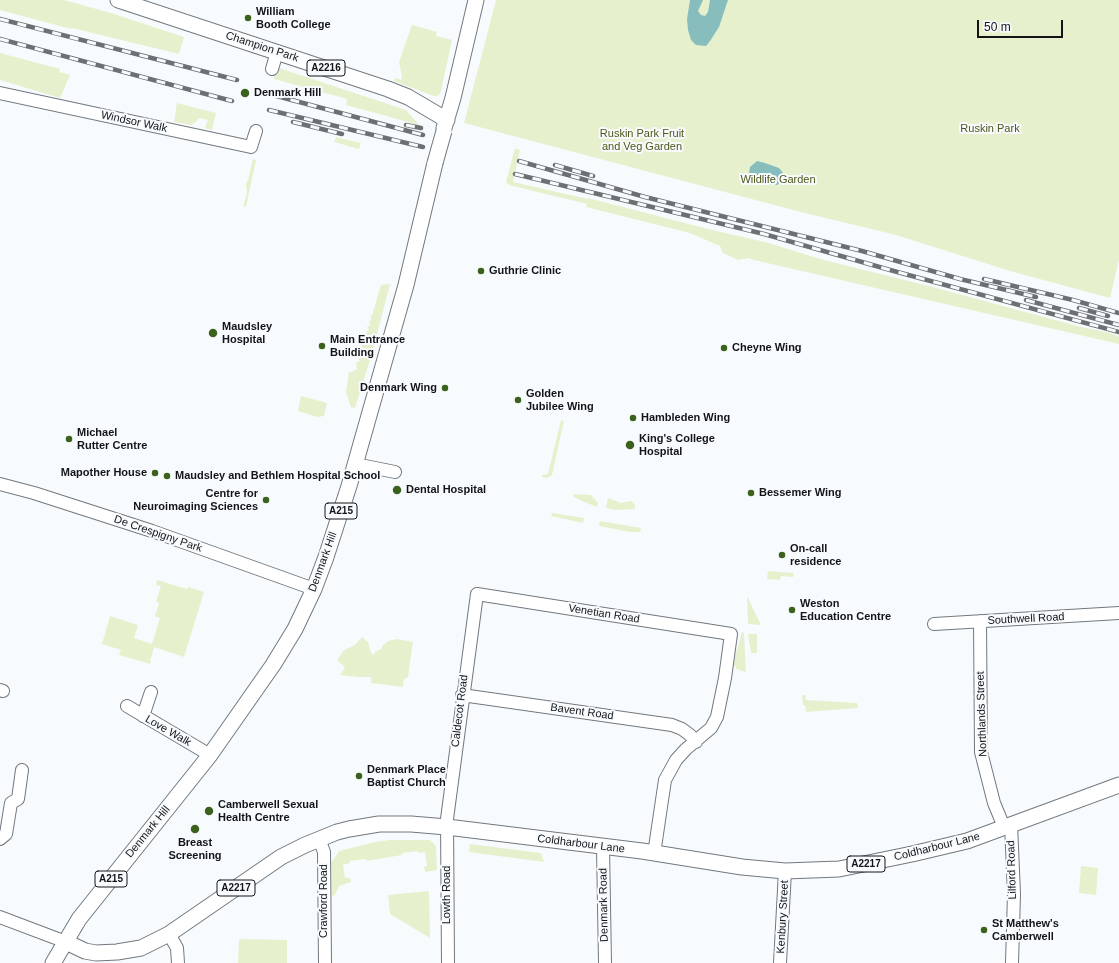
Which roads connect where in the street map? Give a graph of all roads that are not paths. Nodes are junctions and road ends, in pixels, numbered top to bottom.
1 (118, 0) edge
2 (476, 0) edge
3 (277, 52) junction
4 (272, 69) dead end
5 (0, 93) edge
6 (445, 125) junction
7 (256, 131) dead end
8 (356, 464) junction
9 (395, 472) dead end
10 (0, 484) edge
11 (314, 589) junction
12 (476, 594) joint
13 (1119, 613) edge
14 (980, 621) junction
15 (934, 624) dead end
16 (151, 692) dead end
17 (462, 695) junction
18 (127, 706) dead end
19 (143, 716) junction
20 (696, 742) junction
21 (210, 755) junction
22 (22, 770) dead end
23 (1119, 785) edge
24 (1007, 826) junction
25 (447, 827) junction
26 (0, 839) edge
27 (319, 839) junction
28 (603, 847) junction
29 (654, 854) junction
30 (786, 870) junction
31 (0, 917) edge
32 (168, 934) junction
33 (66, 942) junction
34 (52, 963) edge
35 (178, 963) edge
36 (324, 963) edge
37 (448, 963) edge
38 (605, 963) edge
39 (780, 963) edge
40 (1012, 963) edge

1 - 3 main road, Champion Park / A2216
2 - 6 main road, Denmark Hill / A215
3 - 4 street
3 - 6 main road, Champion Park / A2216
5 - 7 street, Windsor Walk
6 - 8 main road, Denmark Hill / A215, bridge
8 - 9 street
8 - 11 main road, Denmark Hill / A215
10 - 11 street, De Crespigny Park
11 - 21 main road, Denmark Hill / A215
12 - 17 street, Caldecot Road
12 - 20 street, Venetian Road
13 - 14 street, Southwell Road
14 - 15 street, Southwell Road
14 - 24 street, Northlands Street
16 - 19 street
17 - 20 street, Bavent Road
17 - 25 street, Caldecot Road
18 - 19 street, Love Walk
19 - 21 street, Love Walk
20 - 29 street
21 - 33 main road, Denmark Hill / A215
22 - 26 street
23 - 24 main road, Coldharbour Lane / A2217
24 - 30 main road, Coldharbour Lane / A2217
24 - 40 street, Lilford Road
25 - 27 main road, Coldharbour Lane / A2217
25 - 28 main road, Coldharbour Lane / A2217
25 - 37 street, Lowth Road
27 - 32 main road, Coldharbour Lane / A2217
27 - 36 street, Crawford Road
28 - 29 main road, Coldharbour Lane / A2217
28 - 38 street, Denmark Road
29 - 30 main road, Coldharbour Lane / A2217
30 - 39 street, Kenbury Street
31 - 33 street
32 - 33 main road, Coldharbour Lane / A2217
32 - 35 street
33 - 34 main road, Denmark Hill / A215

